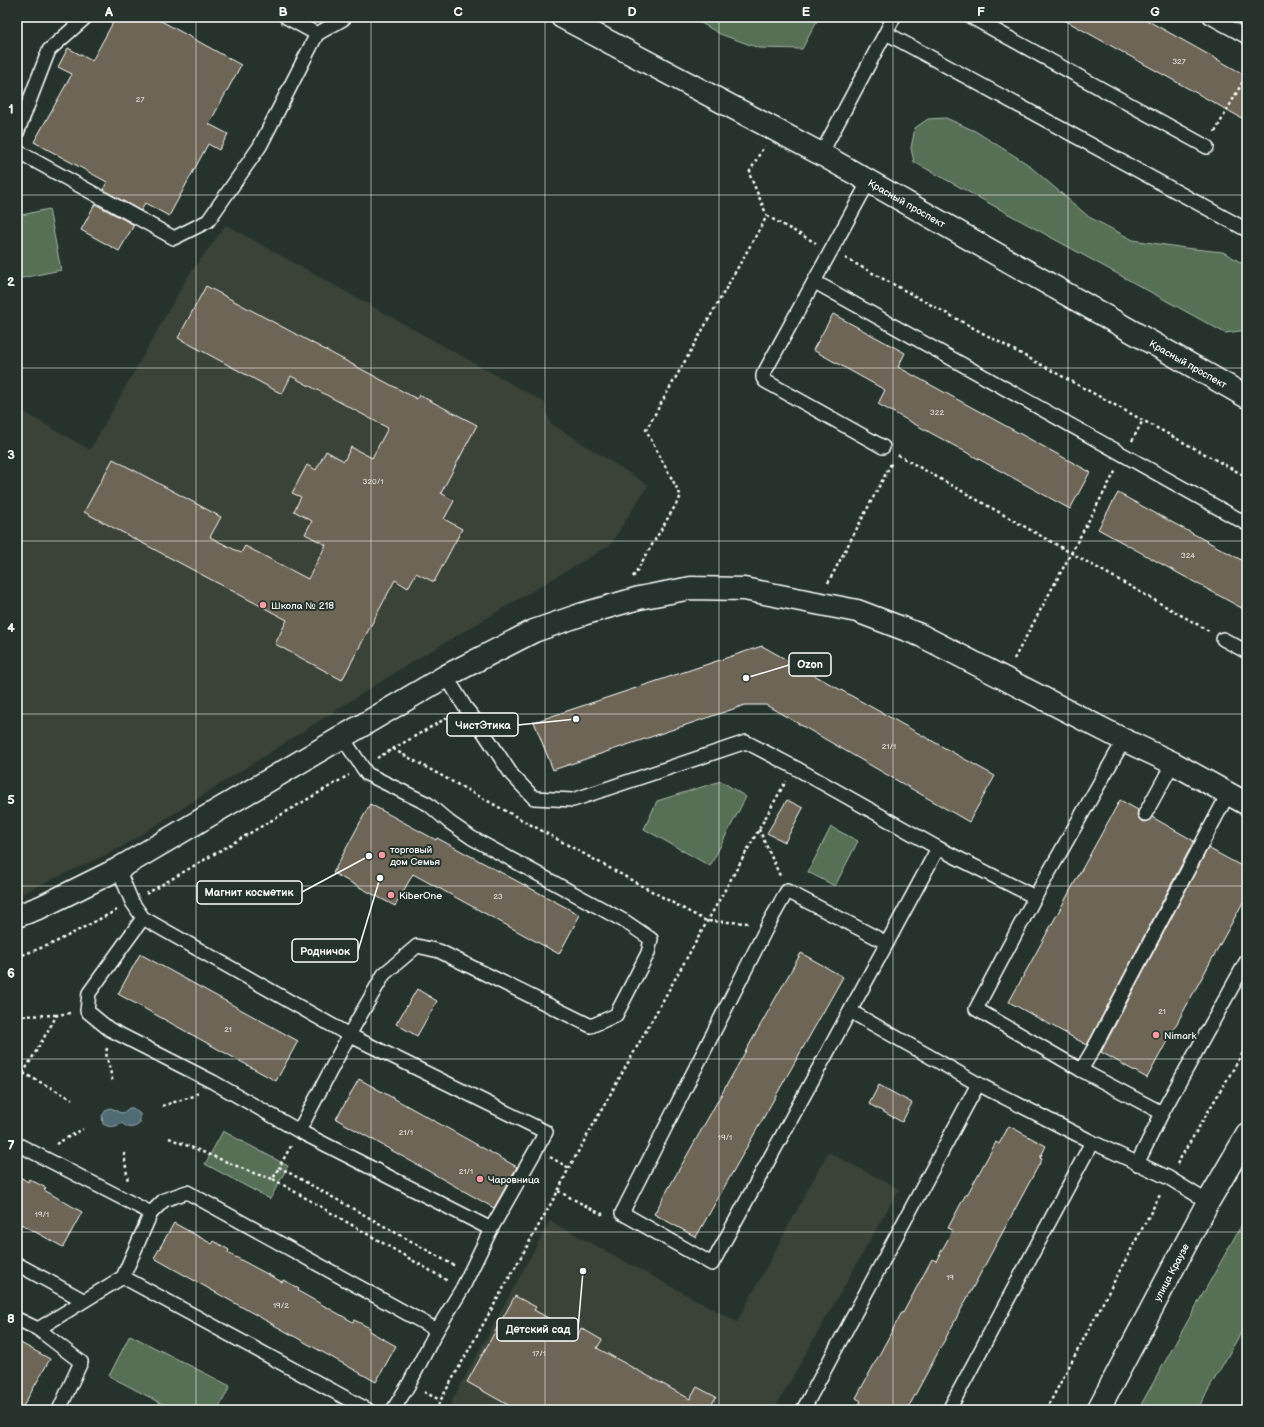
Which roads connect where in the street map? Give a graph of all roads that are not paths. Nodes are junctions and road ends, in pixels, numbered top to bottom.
1 (86, 17) edge
2 (286, 17) edge
3 (345, 17) edge
4 (562, 17) edge
5 (894, 17) edge
6 (971, 17) edge
7 (1210, 17) edge
8 (886, 33) junction
9 (317, 34) junction
10 (1247, 37) edge
11 (17, 133) edge
12 (1207, 147) road end
13 (17, 151) edge
14 (821, 154) junction
15 (869, 181) junction
16 (1247, 230) edge
17 (814, 282) junction
18 (1247, 396) edge
19 (883, 447) road end
20 (1247, 524) edge
21 (1223, 639) road end
22 (1247, 652) edge
23 (446, 676) junction
24 (342, 737) junction
25 (1124, 740) junction
26 (1173, 763) junction
27 (1238, 799) edge
28 (1146, 814) dead end
29 (938, 848) junction
30 (118, 869) junction
31 (1035, 897) junction
32 (17, 916) edge
33 (142, 918) junction
34 (888, 943) junction
35 (1247, 960) edge
36 (850, 1011) junction
37 (349, 1035) junction
38 (1081, 1070) junction
39 (978, 1084) junction
40 (1162, 1113) junction
41 (299, 1132) junction
42 (1247, 1136) edge
43 (1092, 1142) junction
44 (17, 1144) edge
45 (1137, 1164) junction
46 (1208, 1202) junction
47 (150, 1213) junction
48 (491, 1229) junction
49 (17, 1264) edge
50 (123, 1277) junction
51 (83, 1300) junction
52 (17, 1319) edge
53 (38, 1329) junction
54 (437, 1330) junction
55 (59, 1410) edge
56 (368, 1410) edge
57 (393, 1410) edge
58 (803, 1410) edge
59 (949, 1410) edge
60 (1098, 1410) edge

1 - 11 lane
2 - 9 lane
3 - 9 lane
4 - 14 street, Красный проспект
5 - 8 lane
6 - 12 lane
7 - 10 lane
8 - 14 lane
8 - 16 lane
9 - 13 lane
14 - 15 street, Красный проспект
15 - 17 lane
15 - 18 street, Красный проспект
17 - 19 lane
17 - 20 lane
21 - 22 lane
23 - 24 street
23 - 25 street
23 - 29 lane
24 - 30 street
24 - 37 lane
25 - 26 street
25 - 31 lane
26 - 27 street
26 - 28 lane
27 - 38 lane
29 - 31 lane
29 - 34 lane
30 - 32 street
30 - 33 lane
31 - 38 lane
33 - 37 lane
33 - 41 lane
34 - 36 lane
34 - 36 lane
35 - 40 lane
36 - 39 lane
37 - 41 lane
37 - 48 lane
38 - 40 lane
39 - 43 lane
39 - 58 lane
40 - 45 lane
41 - 48 lane
42 - 46 street, улица Краузе
43 - 45 lane
43 - 59 lane
44 - 47 lane
45 - 46 lane
46 - 60 street, улица Краузе
47 - 50 lane
47 - 54 lane
48 - 54 lane
49 - 51 lane
50 - 51 lane
50 - 56 lane
51 - 53 lane
52 - 53 lane
53 - 55 lane
54 - 57 lane

